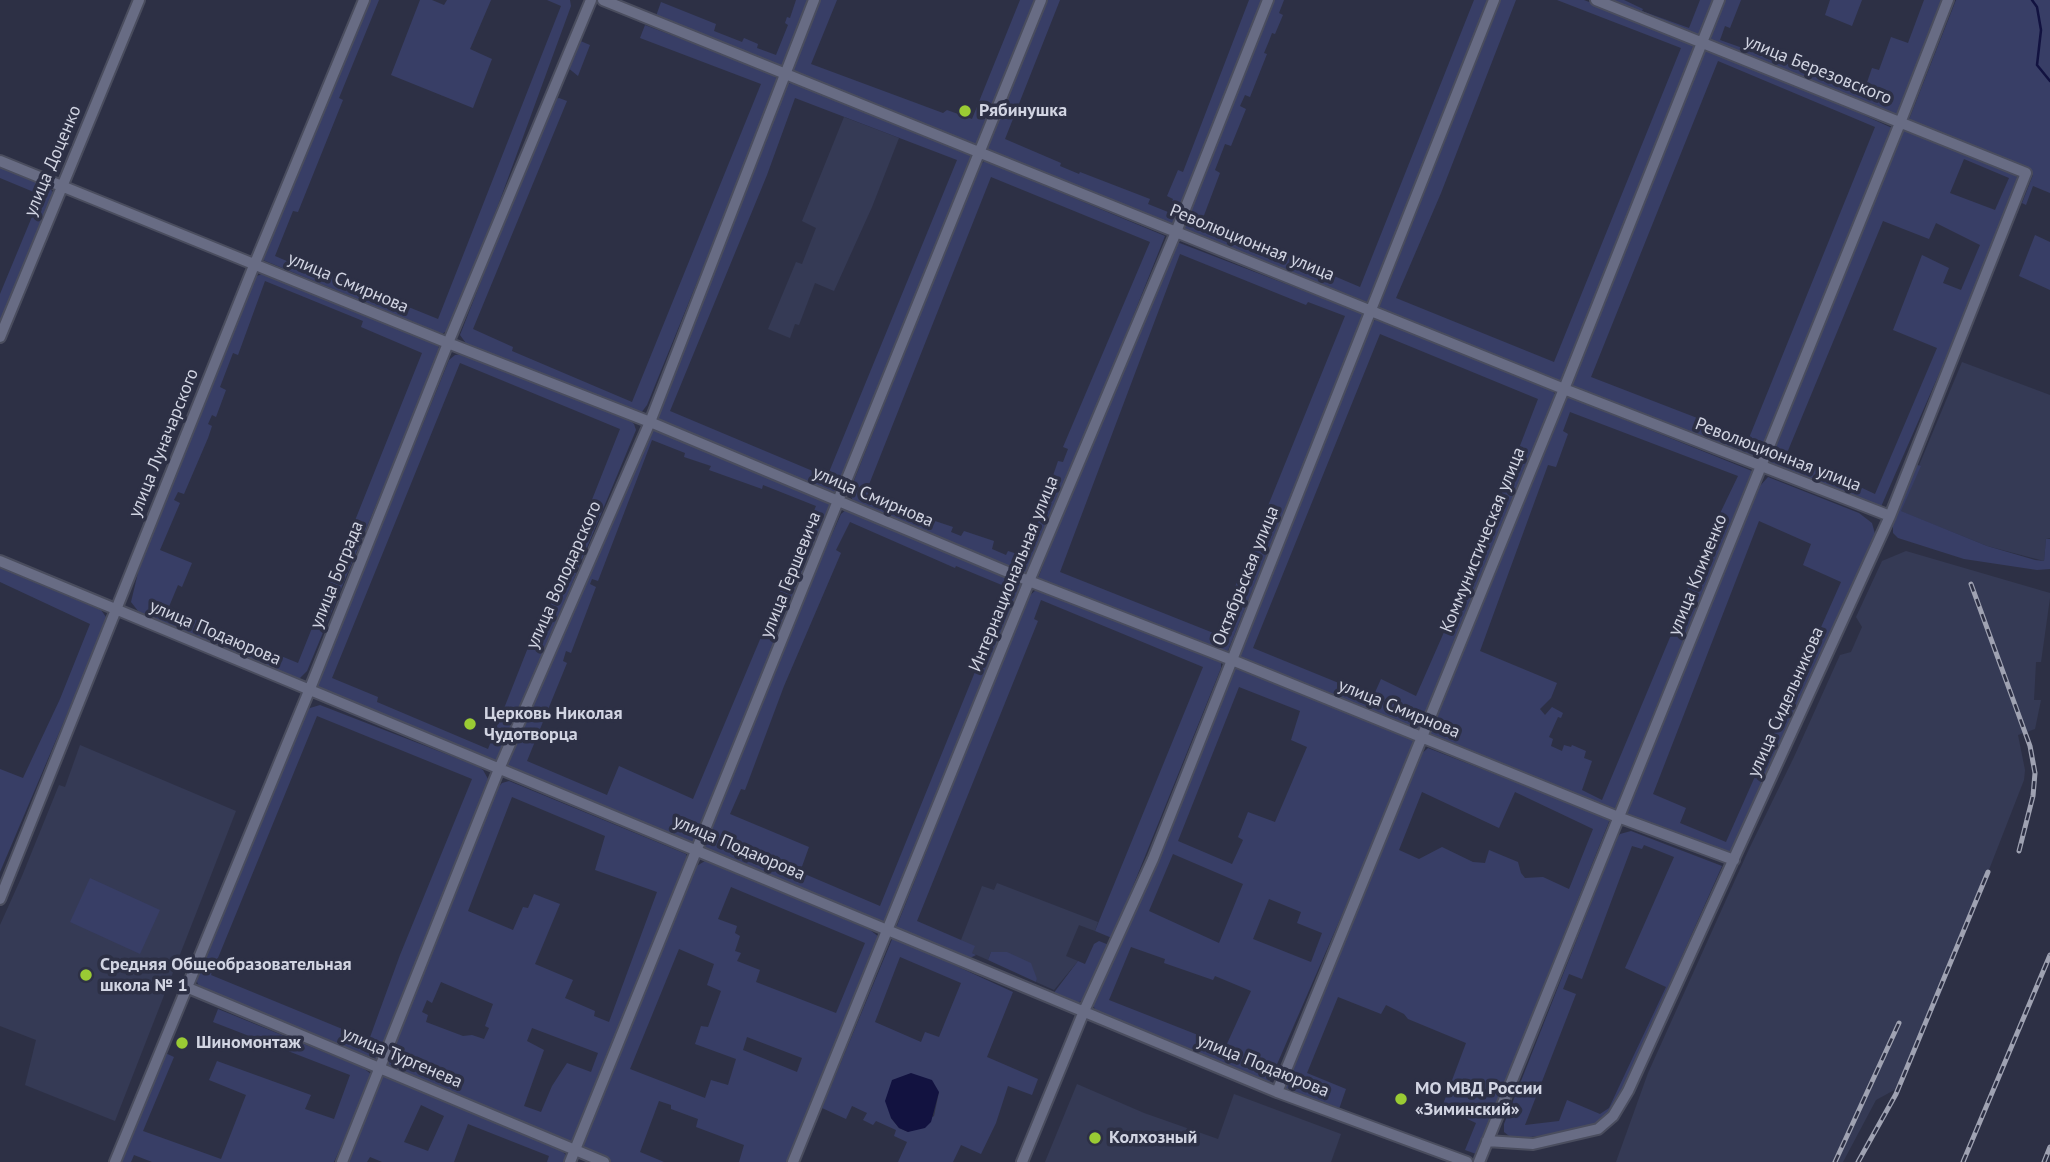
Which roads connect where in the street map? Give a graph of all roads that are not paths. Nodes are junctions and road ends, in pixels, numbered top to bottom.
1 (139, 0) edge
2 (364, 0) edge
3 (591, 0) edge
4 (603, 0) edge
5 (814, 0) edge
6 (1041, 0) edge
7 (1268, 0) edge
8 (1494, 0) edge
9 (1596, 0) edge
10 (1719, 0) edge
11 (1948, 0) edge
12 (1703, 41) junction
13 (786, 73) junction
14 (1900, 123) junction
15 (980, 152) junction
16 (0, 161) edge
17 (2026, 173) joint
18 (61, 186) junction
19 (1176, 232) junction
20 (254, 263) junction
21 (1371, 310) junction
22 (0, 337) edge
23 (448, 344) junction
24 (1564, 389) junction
25 (650, 422) junction
26 (1761, 467) junction
27 (839, 501) junction
28 (1890, 516) junction
29 (0, 561) edge
30 (1029, 581) junction
31 (117, 611) junction
32 (1232, 660) junction
33 (309, 691) junction
34 (1422, 737) junction
35 (499, 769) junction
36 (1618, 817) junction
37 (698, 850) junction
38 (1734, 860) junction
39 (0, 899) edge
40 (889, 930) junction
41 (186, 987) junction
42 (1084, 1011) junction
43 (379, 1067) junction
44 (1278, 1092) junction
45 (1487, 1141) junction
46 (575, 1150) junction
47 (115, 1162) edge
48 (342, 1162) edge
49 (570, 1162) edge
50 (604, 1162) edge
51 (793, 1162) edge
52 (1022, 1162) edge
53 (1467, 1162) edge
54 (1479, 1162) edge

1 - 18 street, улица Доценко
2 - 20 street, улица Луначарского
3 - 23 street, улица Бограда
4 - 13 street, Революционная улица
5 - 13 street, улица Володарского
6 - 15 street, улица Гершевича
7 - 19 street, Интернациональная улица
8 - 21 street, Октябрьская улица
9 - 12 street, улица Березовского
10 - 12 street, Коммунистическая улица
11 - 14 street, улица Клименко
12 - 14 street, улица Березовского
12 - 24 street, Коммунистическая улица
13 - 15 street, Революционная улица
13 - 25 street, улица Володарского
14 - 17 street, улица Березовского
14 - 26 street, улица Клименко
15 - 19 street, Революционная улица
15 - 27 street, улица Гершевича
16 - 18 street, улица Смирнова
17 - 28 street, улица Сидельникова
18 - 20 street, улица Смирнова
18 - 22 street, улица Доценко
19 - 21 street, Революционная улица
19 - 30 street, Интернациональная улица
20 - 23 street, улица Смирнова
20 - 31 street, улица Луначарского
21 - 24 street, Революционная улица
21 - 32 street, Октябрьская улица
23 - 25 street, улица Смирнова
23 - 33 street, улица Бограда
24 - 26 street, Революционная улица
24 - 34 street, Коммунистическая улица
25 - 27 street, улица Смирнова
25 - 35 street, улица Володарского
26 - 28 street, Революционная улица
26 - 36 street, улица Клименко
27 - 30 street, улица Смирнова
27 - 37 street, улица Гершевича
28 - 38 street, улица Сидельникова
29 - 31 street, улица Подаюрова
30 - 32 street, улица Смирнова
30 - 40 street, Интернациональная улица
31 - 33 street, улица Подаюрова
31 - 39 street, улица Луначарского
32 - 34 street, улица Смирнова
32 - 42 street, Октябрьская улица
33 - 35 street, улица Подаюрова
33 - 41 street, улица Бограда
34 - 36 street, улица Смирнова
34 - 44 street, Коммунистическая улица
35 - 37 street, улица Подаюрова
35 - 43 street, улица Володарского
36 - 38 street, улица Смирнова
36 - 45 street, улица Клименко
37 - 40 street, улица Подаюрова
37 - 46 street, улица Гершевича
38 - 45 street, улица Сидельникова
40 - 42 street, улица Подаюрова
40 - 51 street, Интернациональная улица
41 - 43 street, улица Тургенева
41 - 47 street, улица Бограда
42 - 44 street, улица Подаюрова
42 - 52 street, Октябрьская улица
43 - 46 street, улица Тургенева
43 - 48 street, улица Володарского
44 - 53 street, улица Подаюрова
45 - 54 street, улица Клименко
46 - 49 street, улица Гершевича
46 - 50 street, улица Тургенева

